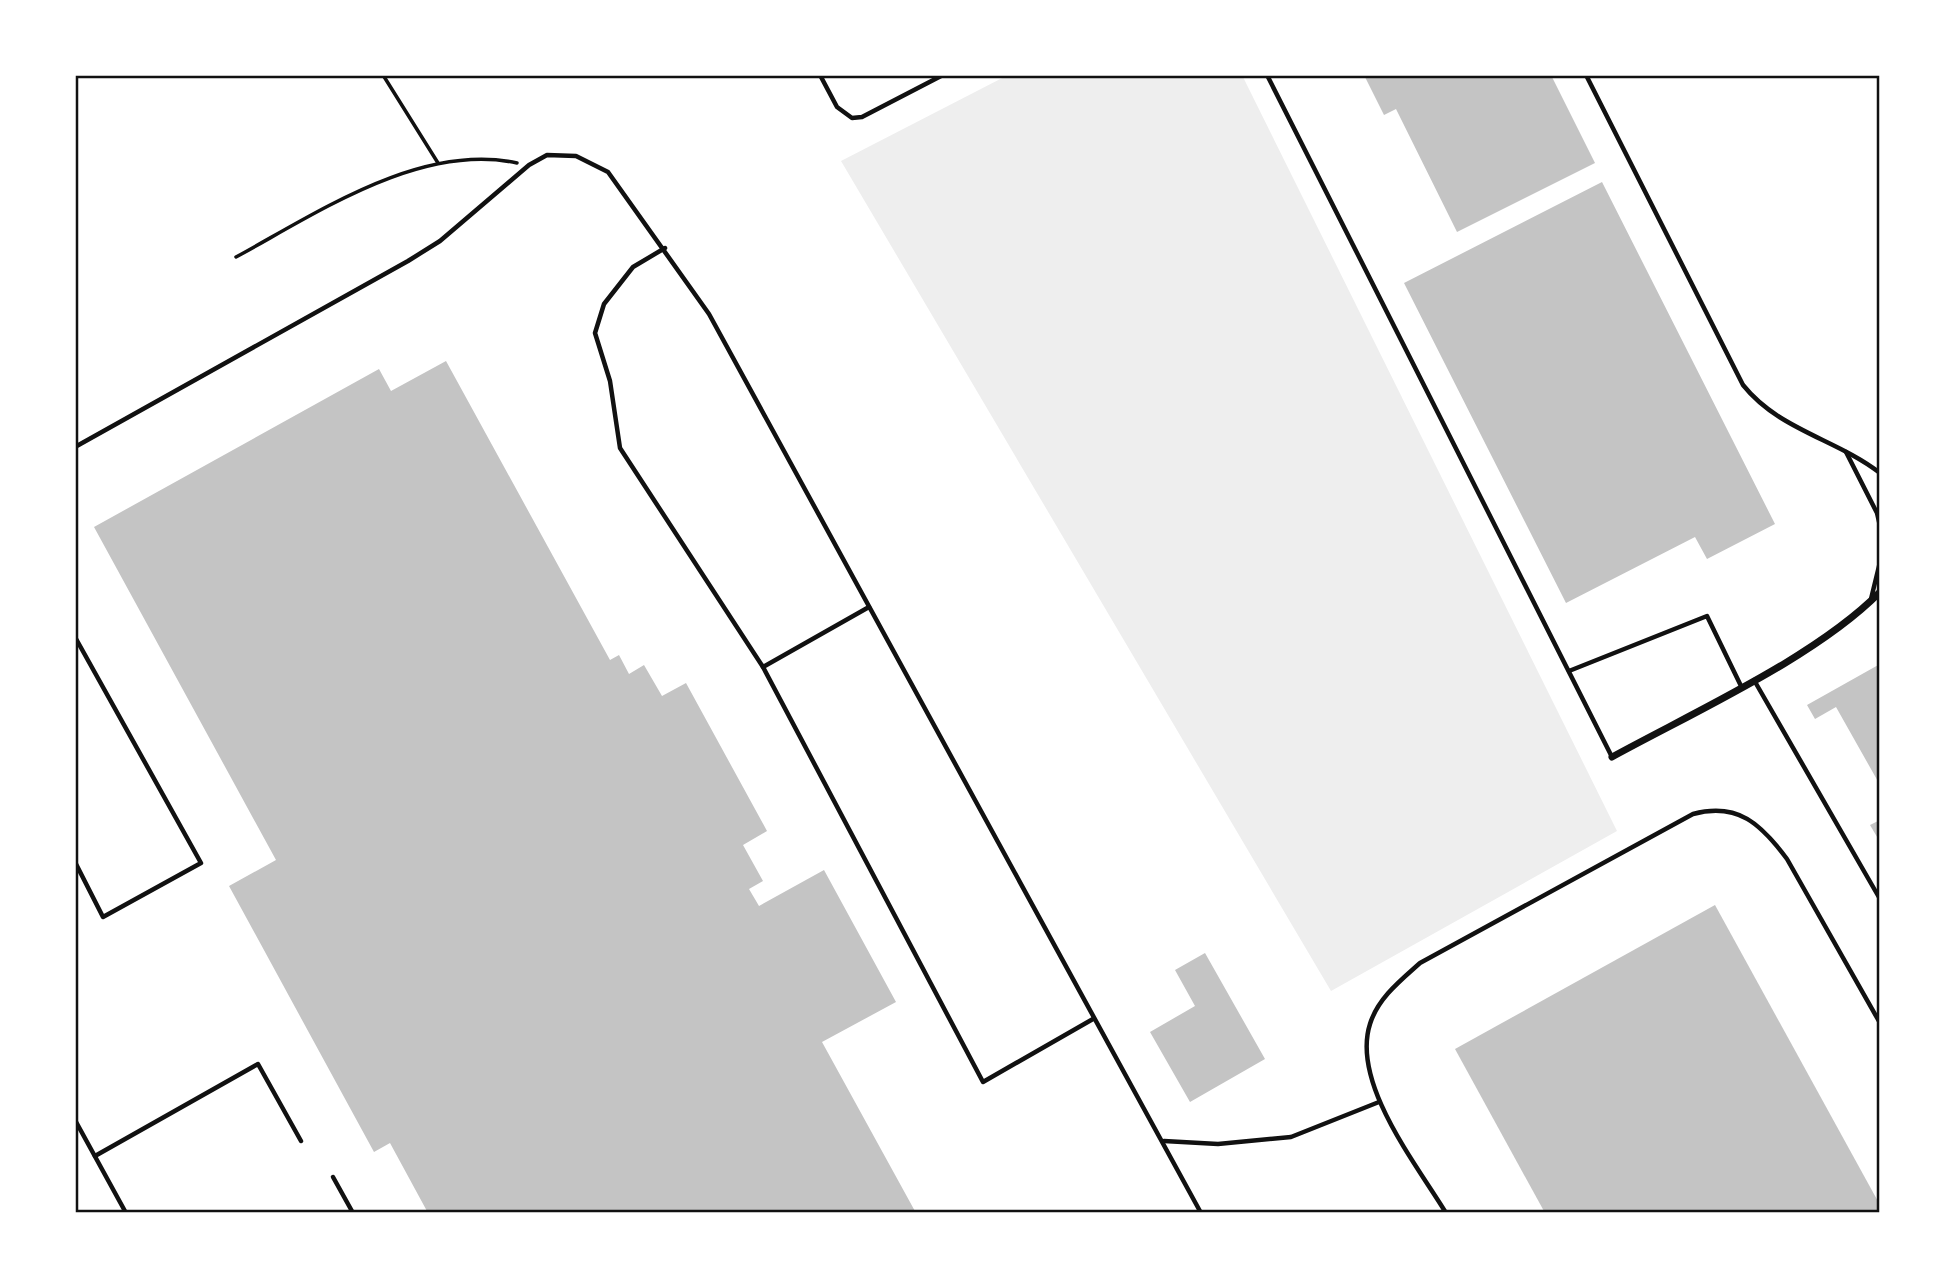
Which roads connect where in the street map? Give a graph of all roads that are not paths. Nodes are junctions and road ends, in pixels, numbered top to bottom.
1 (820, 75) edge
2 (943, 75) edge
3 (1267, 75) edge
4 (1586, 75) edge
5 (665, 248) junction
6 (75, 447) edge
7 (1846, 451) junction
8 (1880, 473) edge
9 (1880, 526) edge
10 (1880, 562) edge
11 (1880, 592) edge
12 (1871, 601) junction
13 (869, 607) junction
14 (75, 638) edge
15 (763, 667) junction
16 (1569, 671) junction
17 (1754, 679) junction
18 (1741, 686) junction
19 (1612, 757) joint
20 (75, 862) edge
21 (1880, 899) edge
22 (1093, 1019) junction
23 (1880, 1023) edge
24 (1379, 1102) junction
25 (75, 1121) edge
26 (301, 1140) dead end
27 (1163, 1141) junction
28 (95, 1156) junction
29 (333, 1177) dead end
30 (126, 1213) edge
31 (353, 1213) edge
32 (1201, 1213) edge
33 (1446, 1213) edge

1 - 2 lane
3 - 16 lane
4 - 7 lane
5 - 6 lane
5 - 13 lane
5 - 15 lane
7 - 8 lane
7 - 9 lane
10 - 12 lane
11 - 12 street
12 - 17 street
13 - 15 lane
13 - 22 lane
14 - 20 lane
15 - 22 lane
16 - 18 lane
16 - 19 lane
17 - 18 street
17 - 21 lane
18 - 19 street
22 - 27 lane
23 - 24 lane
24 - 27 lane
24 - 33 lane
25 - 28 lane
26 - 28 lane
27 - 32 lane
28 - 30 lane
29 - 31 lane

